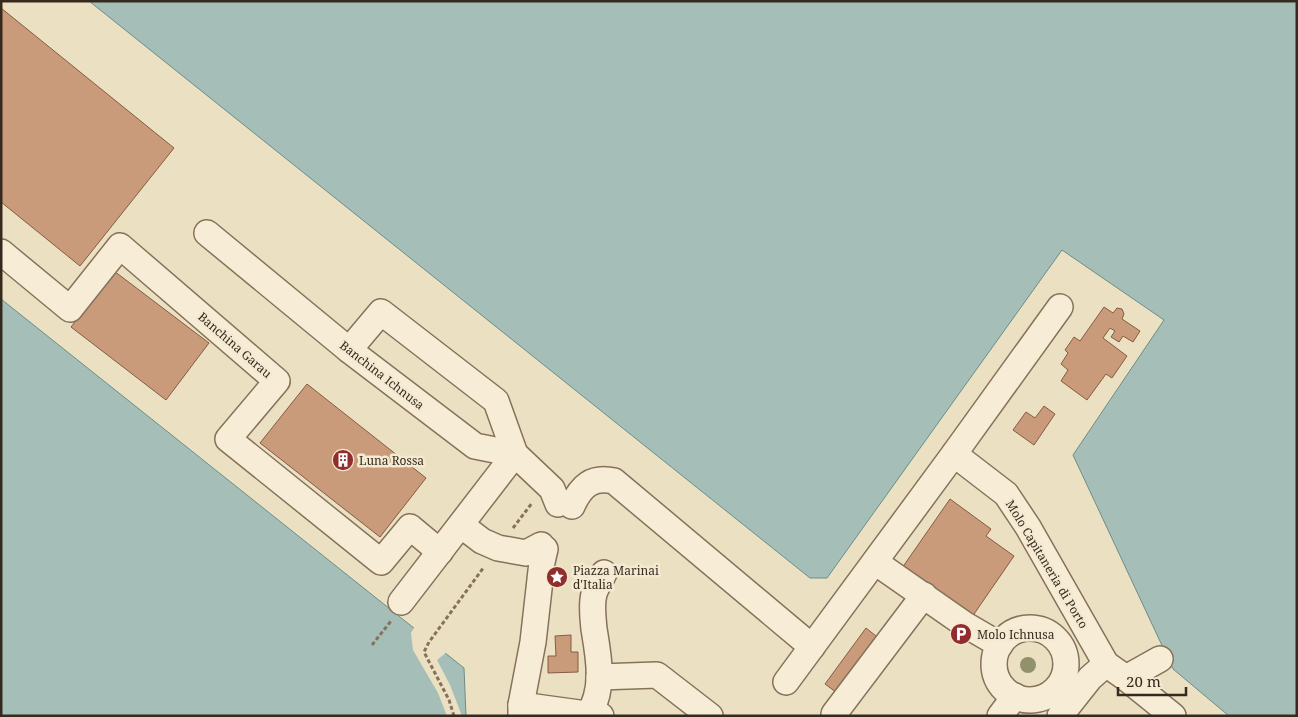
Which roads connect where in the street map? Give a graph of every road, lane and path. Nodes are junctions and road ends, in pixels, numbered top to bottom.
1 (207, 233) dead end
2 (1, 252) edge
3 (1060, 307) dead end
4 (349, 350) junction
5 (515, 454) junction
6 (954, 454) junction
7 (461, 525) junction
8 (440, 552) junction
9 (875, 562) junction
10 (604, 573) dead end
11 (924, 595) junction
12 (398, 608) joint
13 (1078, 616) junction
14 (1043, 630) junction
15 (429, 642) dead end
16 (372, 645) dead end
17 (1000, 645) junction
18 (812, 647) junction
19 (1160, 658) dead end
20 (1116, 671) junction
21 (600, 677) junction
22 (790, 678) dead end
23 (1015, 696) junction
24 (521, 711) edge
25 (834, 714) dead end
26 (593, 715) edge
27 (454, 716) edge
28 (710, 716) edge
29 (1000, 716) edge
30 (1060, 716) edge
31 (1173, 716) edge

1 - 4 lane, Banchina Ichnusa
2 - 8 lane, Banchina Garau
3 - 6 lane
4 - 5 lane, Banchina Ichnusa
4 - 5 lane
5 - 7 lane
5 - 18 lane
6 - 9 lane
6 - 13 lane, Molo Capitaneria di Porto
7 - 8 lane
7 - 24 lane
8 - 12 lane
9 - 11 lane
9 - 18 lane
10 - 21 lane
11 - 17 lane
11 - 25 lane
12 - 16 path
13 - 14 lane
13 - 20 lane, Molo Capitaneria di Porto
14 - 17 lane
14 - 23 lane
15 - 27 path
17 - 23 lane
18 - 22 lane
19 - 20 lane
20 - 30 lane
20 - 31 lane, Molo Capitaneria di Porto
21 - 26 lane
21 - 28 lane
23 - 29 lane
24 - 26 lane

